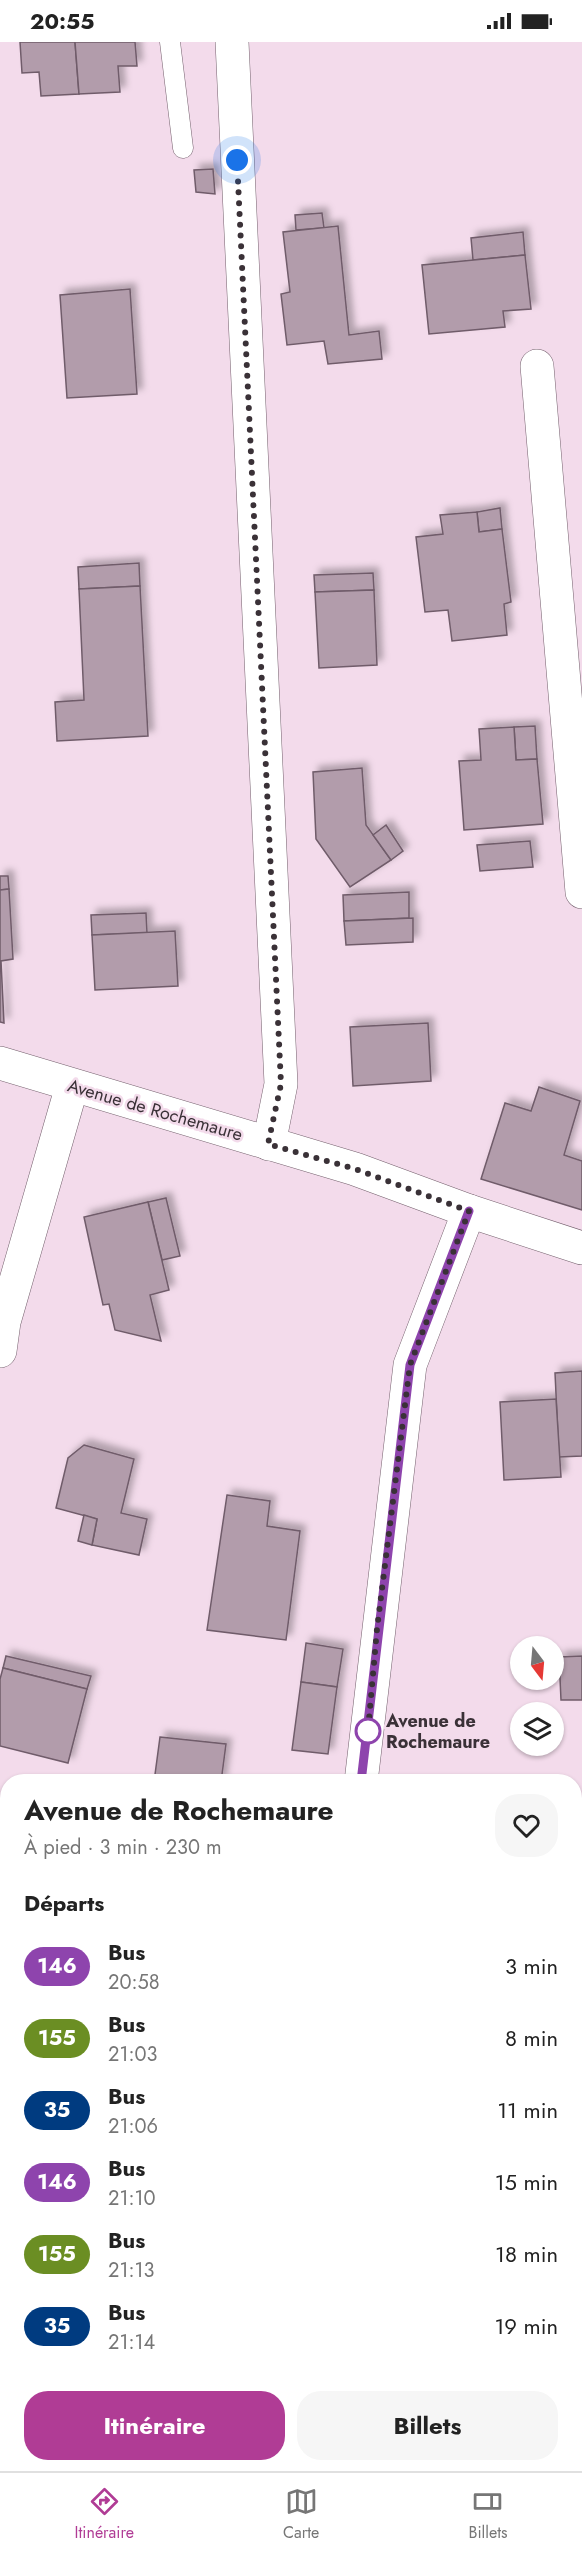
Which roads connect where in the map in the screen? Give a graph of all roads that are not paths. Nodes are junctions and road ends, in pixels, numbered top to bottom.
1 (170, 42) edge
2 (232, 42) edge
3 (183, 148) dead end
4 (537, 366) dead end
5 (582, 892) edge
6 (0, 1063) edge
7 (72, 1086) junction
8 (268, 1144) junction
9 (469, 1211) junction
10 (582, 1248) edge
11 (0, 1351) edge
12 (362, 1774) edge

1 - 3 lane
2 - 8 street
4 - 5 street
6 - 7 street, Avenue de Rochemaure
7 - 8 street, Avenue de Rochemaure
7 - 11 street
8 - 9 street, Avenue de Rochemaure
9 - 10 street, Avenue de Rochemaure
9 - 12 street

